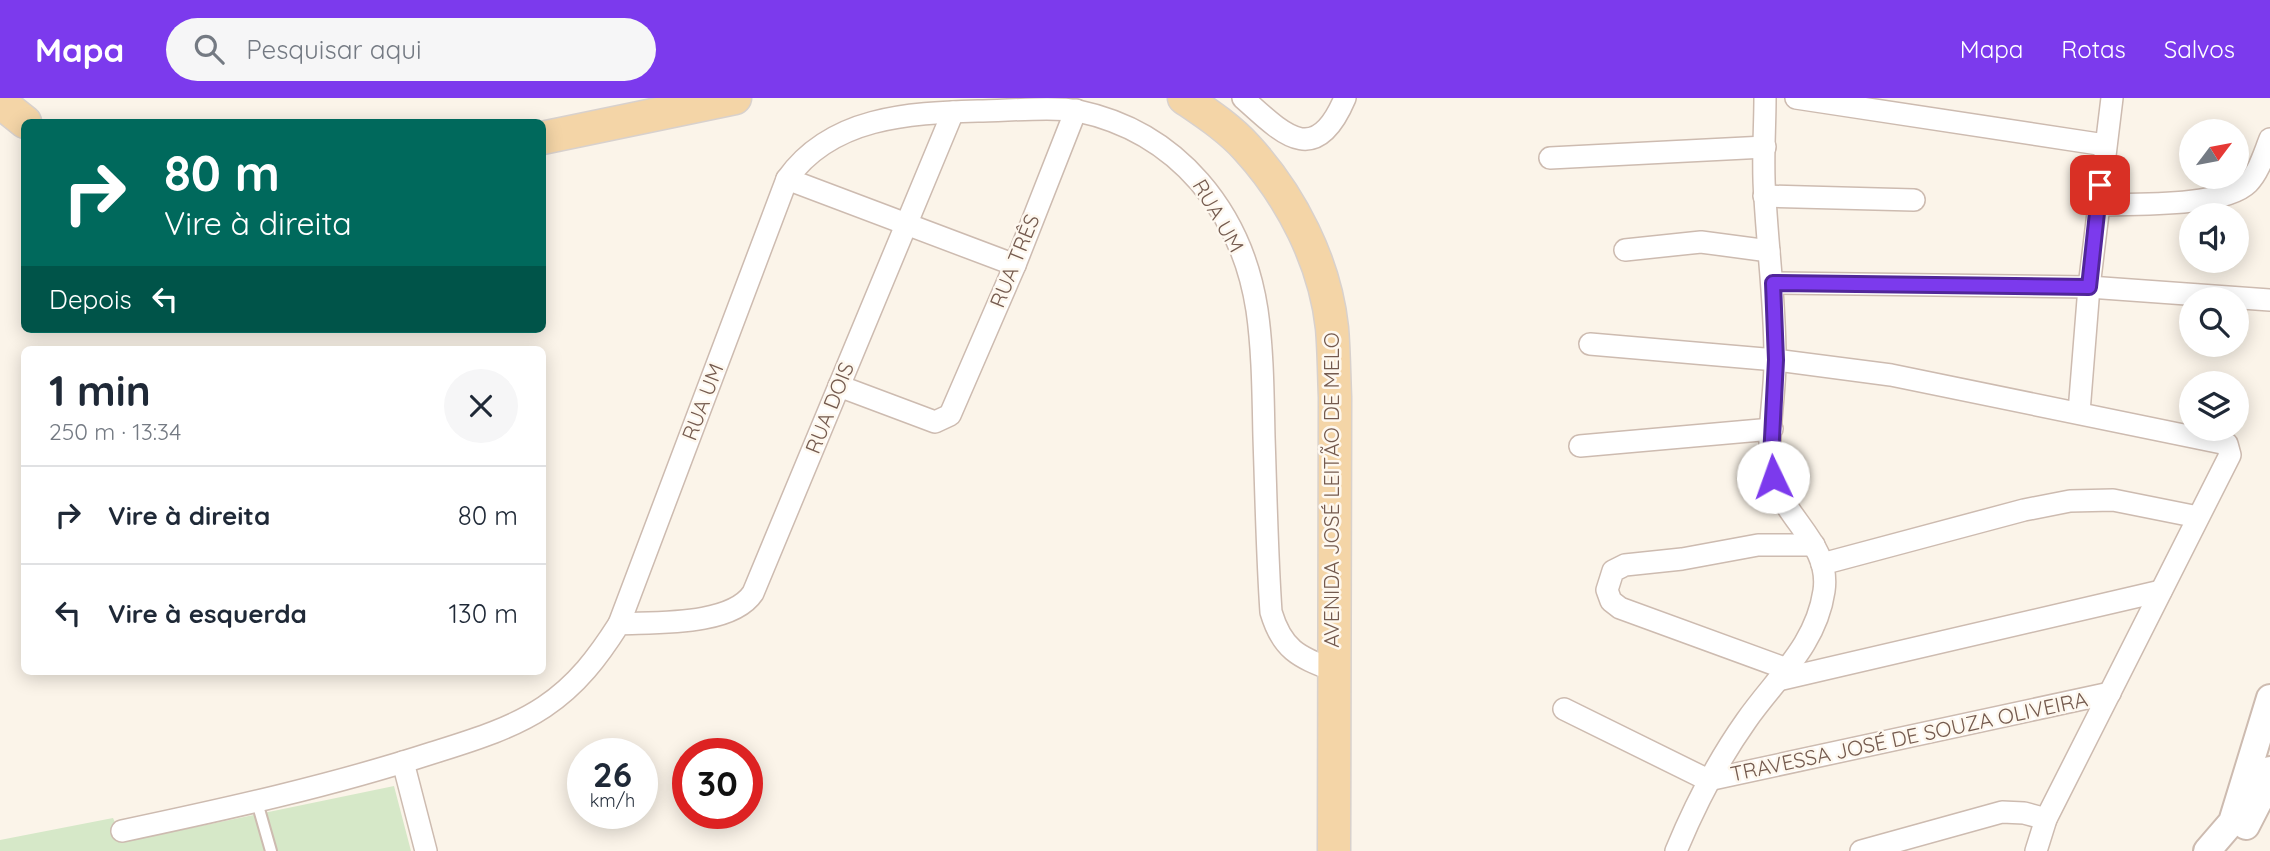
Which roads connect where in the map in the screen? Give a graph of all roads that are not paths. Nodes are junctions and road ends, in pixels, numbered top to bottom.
1 (628, 98) edge
2 (735, 98) edge
3 (1184, 98) edge
4 (1242, 98) edge
5 (1345, 98) edge
6 (1765, 98) edge
7 (1796, 98) edge
8 (2112, 98) edge
9 (0, 102) edge
10 (681, 102) edge
11 (995, 104) edge
12 (1076, 110) junction
13 (953, 112) junction
14 (21, 119) edge
15 (592, 128) junction
16 (546, 137) edge
17 (2270, 139) edge
18 (2105, 145) junction
19 (1765, 148) junction
20 (1550, 158) dead end
21 (787, 179) junction
22 (1764, 196) junction
23 (1914, 200) dead end
24 (2098, 205) junction
25 (905, 222) junction
26 (1625, 250) dead end
27 (1769, 251) junction
28 (1015, 265) junction
29 (1773, 283) junction
30 (2089, 287) junction
31 (2270, 300) edge
32 (1590, 344) dead end
33 (1776, 360) junction
34 (839, 386) junction
35 (2079, 412) junction
36 (1772, 429) junction
37 (1580, 446) dead end
38 (2199, 517) junction
39 (1818, 554) junction
40 (2161, 591) junction
41 (619, 624) junction
42 (1333, 670) junction
43 (1782, 675) junction
44 (2110, 693) junction
45 (2270, 698) edge
46 (1564, 709) dead end
47 (403, 762) junction
48 (2270, 770) edge
49 (1708, 780) junction
50 (257, 802) junction
51 (2046, 819) junction
52 (122, 831) dead end
53 (271, 851) edge
54 (426, 851) edge
55 (1334, 851) edge
56 (1676, 851) edge
57 (1861, 851) edge
58 (2036, 851) edge
59 (2207, 851) edge
60 (2230, 851) edge

1 - 15 main road
2 - 10 main road
3 - 42 main road, AVENIDA JOSÉ LEITÃO DE MELO
4 - 5 street
6 - 19 street
7 - 18 street
8 - 18 street
9 - 14 main road
10 - 15 main road
11 - 12 street, RUA UM
11 - 13 street, RUA UM
12 - 28 street, RUA TRÊS
12 - 42 street, RUA UM
13 - 21 street, RUA UM
13 - 25 street, RUA DOIS
15 - 16 main road
17 - 24 street
18 - 24 street
19 - 20 street
19 - 22 street
21 - 25 street
21 - 41 street, RUA UM
22 - 23 street
22 - 27 street
24 - 30 street
25 - 28 street
25 - 34 street, RUA DOIS
26 - 27 street
27 - 29 street
28 - 34 street, RUA TRÊS
29 - 30 street
29 - 33 street
30 - 31 street
30 - 35 street
32 - 33 street
33 - 35 street
33 - 36 street
34 - 41 street, RUA DOIS
35 - 38 street, TRAVESSA JOSÉ DE SOUZA OLIVEIRA
36 - 37 street
36 - 39 street
38 - 39 street
38 - 40 street, TRAVESSA JOSÉ DE SOUZA OLIVEIRA
39 - 43 street
39 - 43 street
40 - 43 street
40 - 44 street, TRAVESSA JOSÉ DE SOUZA OLIVEIRA
41 - 47 street, RUA UM
42 - 55 main road, AVENIDA JOSÉ LEITÃO DE MELO
43 - 49 street
44 - 49 street, TRAVESSA JOSÉ DE SOUZA OLIVEIRA
44 - 51 street, TRAVESSA JOSÉ DE SOUZA OLIVEIRA
45 - 59 street
46 - 49 street
47 - 50 street, RUA UM
47 - 54 street
48 - 60 street
49 - 56 street
50 - 52 street, RUA UM
50 - 53 lane
51 - 57 street
51 - 58 street, TRAVESSA JOSÉ DE SOUZA OLIVEIRA

